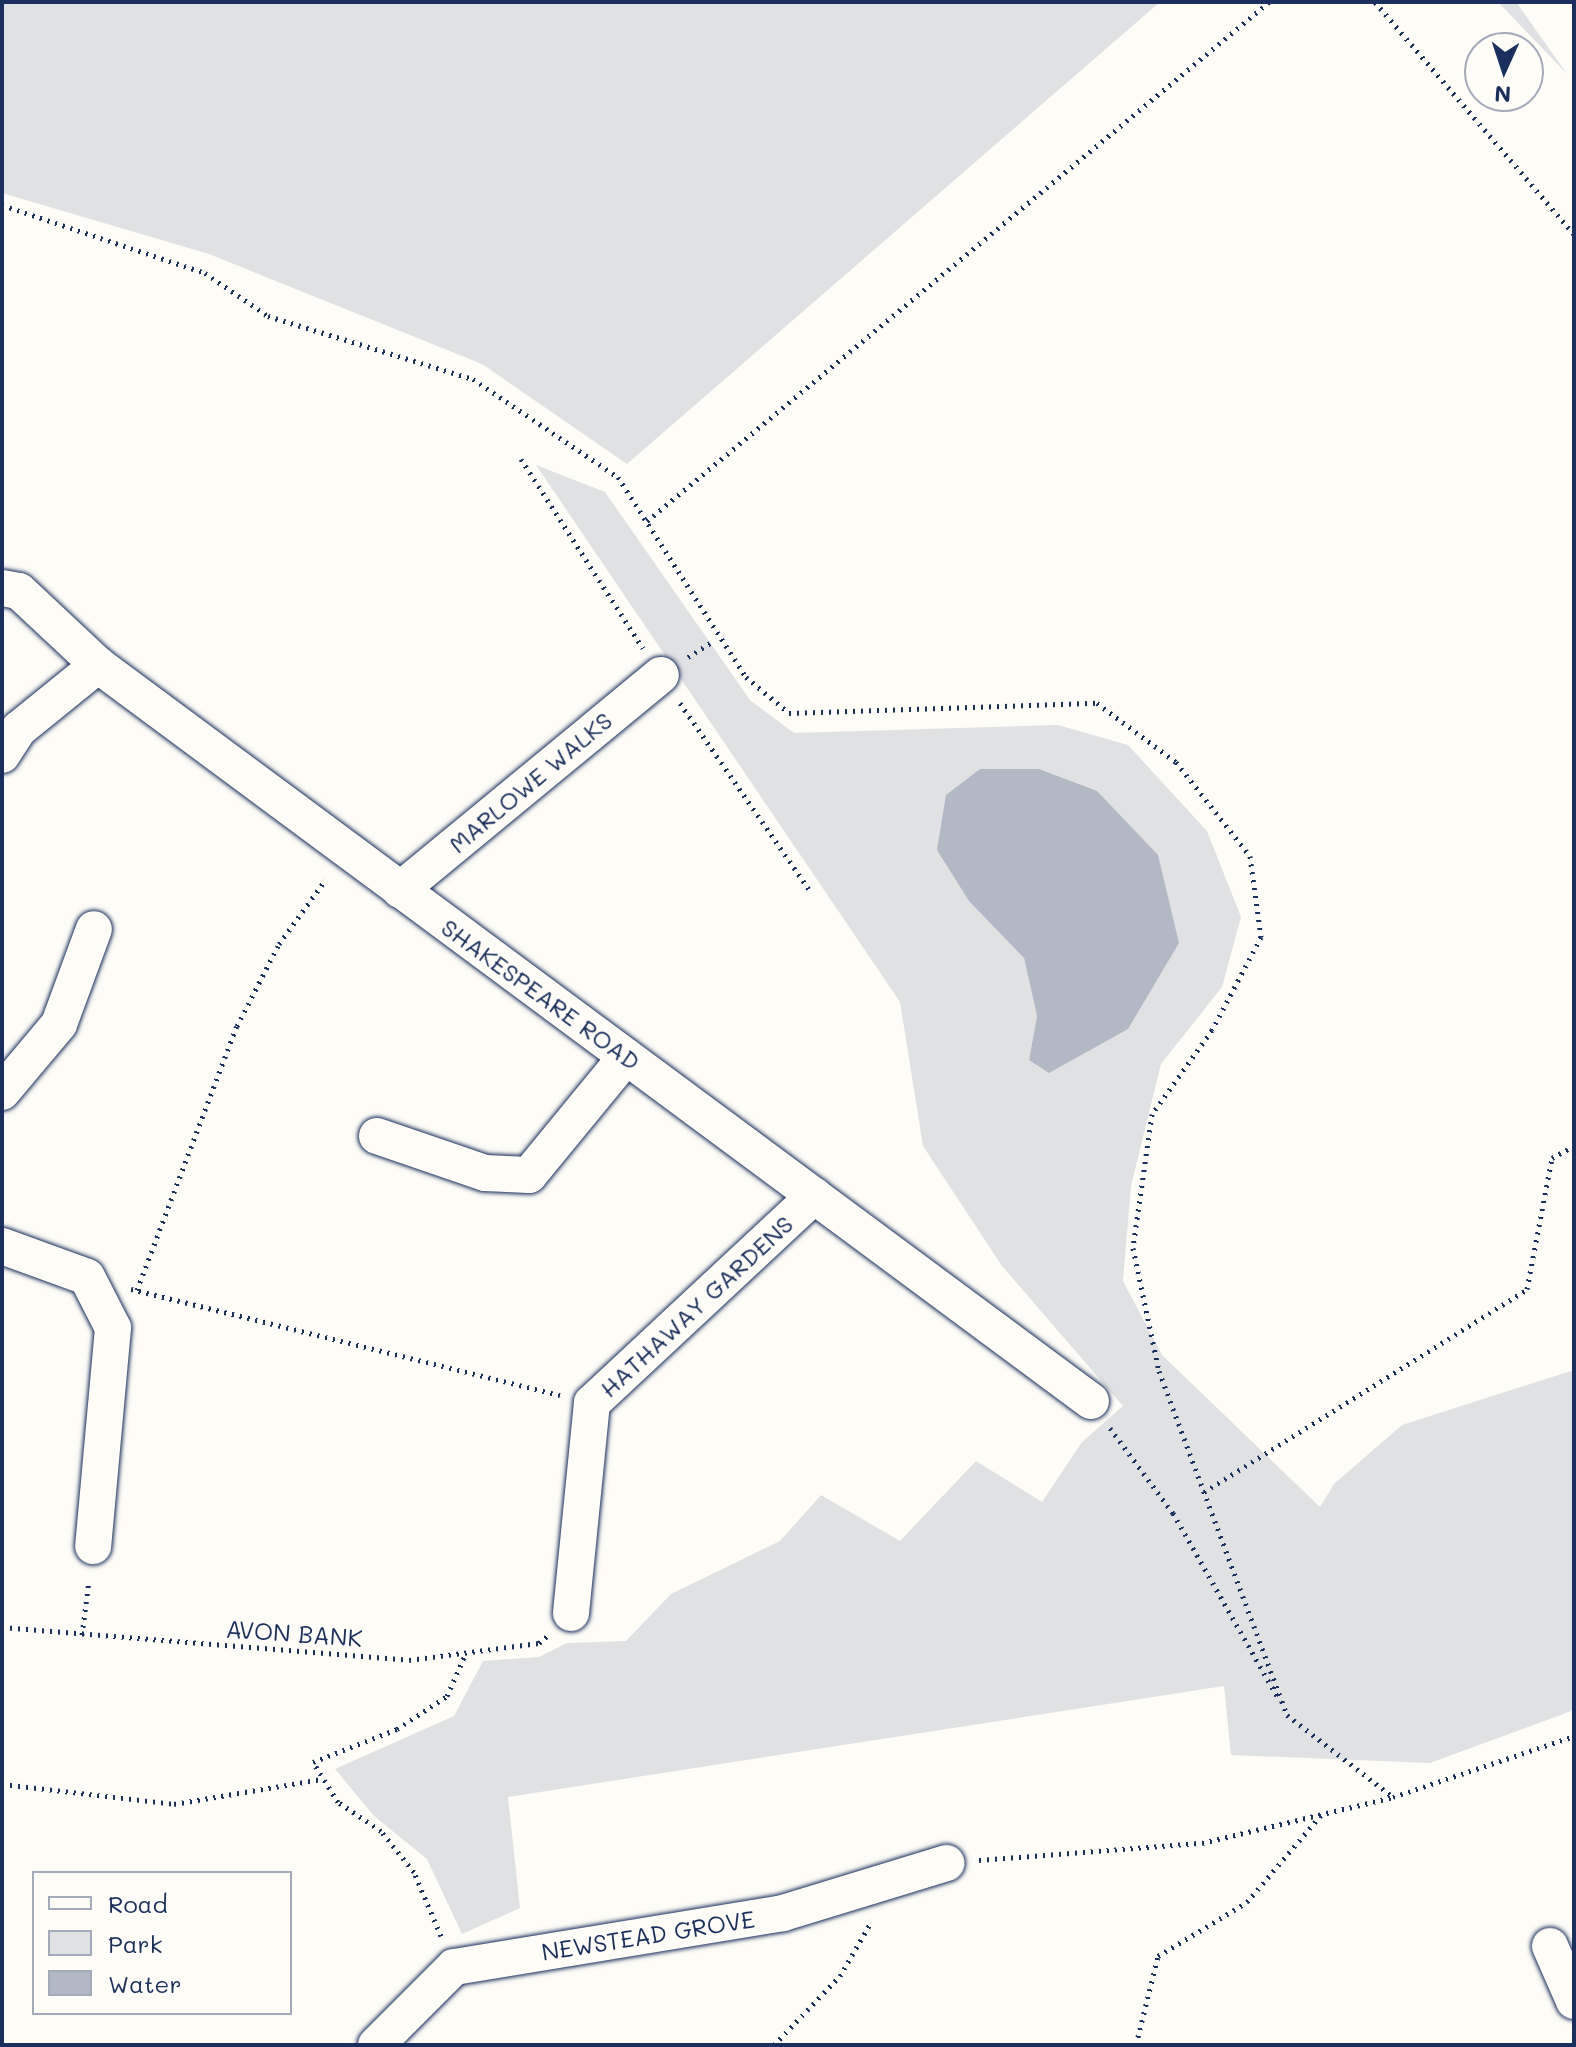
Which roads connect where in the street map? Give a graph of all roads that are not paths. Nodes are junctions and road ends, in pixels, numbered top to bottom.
1 (2, 588) edge
2 (98, 665) junction
3 (661, 675) dead end
4 (2, 755) edge
5 (400, 890) junction
6 (94, 929) dead end
7 (626, 1057) junction
8 (2, 1092) edge
9 (377, 1136) dead end
10 (814, 1196) junction
11 (2, 1246) edge
12 (1091, 1401) road end
13 (93, 1546) road end
14 (571, 1613) road end
15 (947, 1863) road end
16 (1550, 1946) dead end
17 (1574, 2001) edge
18 (376, 2045) edge

1 - 2 street, SHAKESPEARE ROAD
2 - 4 street
2 - 5 street, SHAKESPEARE ROAD
3 - 5 street, MARLOWE WALKS
5 - 7 street, SHAKESPEARE ROAD
6 - 8 street
7 - 9 street
7 - 10 street, SHAKESPEARE ROAD
10 - 12 street, SHAKESPEARE ROAD
10 - 14 street, HATHAWAY GARDENS
11 - 13 street
15 - 18 street, NEWSTEAD GROVE
16 - 17 street

